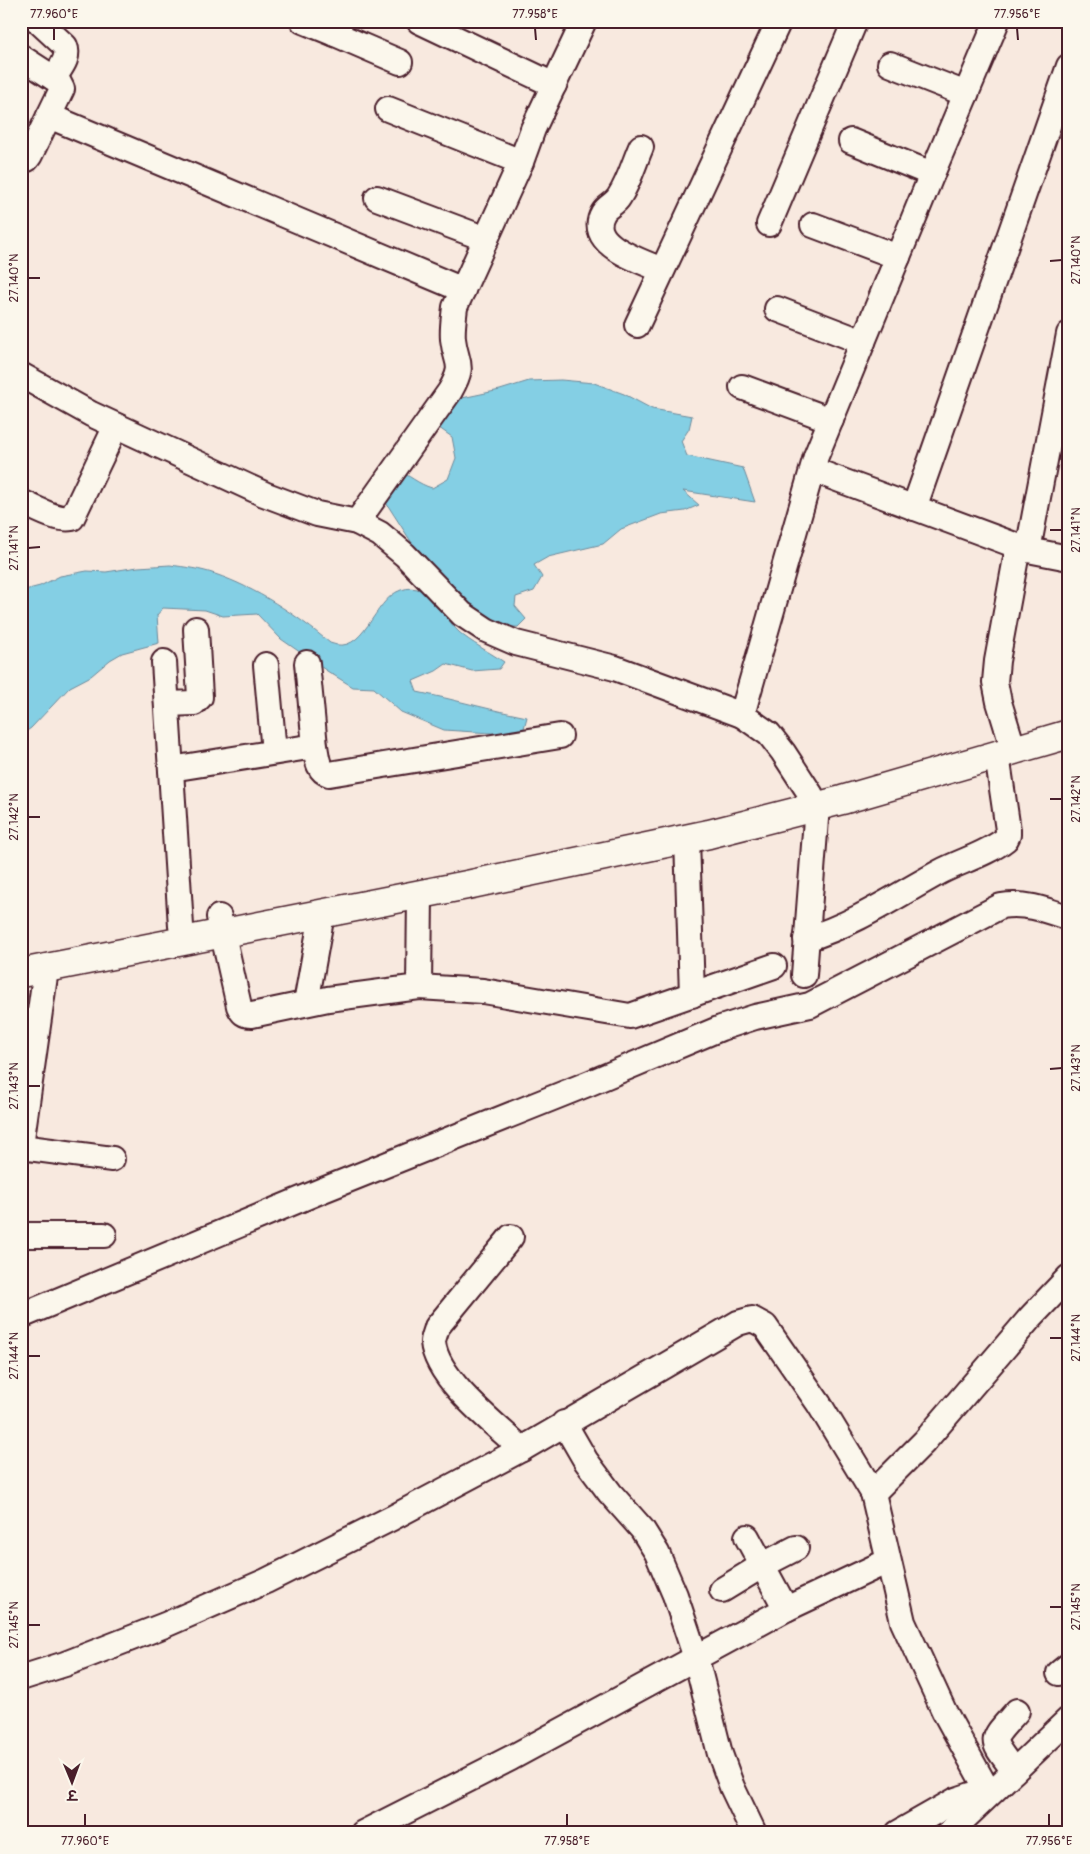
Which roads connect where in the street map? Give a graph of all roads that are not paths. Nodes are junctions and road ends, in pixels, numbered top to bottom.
1 (38, 21) edge
2 (303, 21) edge
3 (419, 21) edge
4 (779, 21) edge
5 (856, 21) edge
6 (998, 21) edge
7 (578, 23) edge
8 (338, 28) edge
9 (21, 57) edge
10 (400, 62) dead end
11 (890, 64) dead end
12 (1069, 66) edge
13 (54, 78) junction
14 (554, 86) junction
15 (966, 94) junction
16 (388, 109) dead end
17 (49, 116) junction
18 (851, 141) dead end
19 (641, 147) dead end
20 (21, 160) edge
21 (521, 162) junction
22 (932, 174) junction
23 (377, 198) dead end
24 (769, 224) dead end
25 (813, 225) dead end
26 (486, 239) junction
27 (898, 257) junction
28 (662, 270) junction
29 (463, 290) junction
30 (776, 309) dead end
31 (637, 325) dead end
32 (1069, 334) edge
33 (863, 342) junction
34 (21, 375) edge
35 (742, 387) dead end
36 (832, 420) junction
37 (116, 426) junction
38 (813, 470) junction
39 (21, 502) edge
40 (914, 508) junction
41 (357, 522) junction
42 (1023, 549) junction
43 (1069, 558) edge
44 (196, 629) dead end
45 (164, 662) dead end
46 (307, 663) dead end
47 (266, 665) dead end
48 (167, 704) junction
49 (742, 715) junction
50 (1069, 720) edge
51 (1069, 734) edge
52 (560, 736) dead end
53 (316, 746) junction
54 (1003, 747) junction
55 (274, 752) junction
56 (171, 769) junction
57 (814, 801) junction
58 (687, 839) junction
59 (420, 894) junction
60 (322, 914) junction
61 (1069, 918) edge
62 (181, 926) junction
63 (221, 926) junction
64 (806, 940) junction
65 (21, 958) edge
66 (774, 966) dead end
67 (33, 971) edge
68 (804, 974) dead end
69 (420, 987) junction
70 (692, 995) junction
71 (306, 1003) junction
72 (21, 1146) edge
73 (112, 1159) dead end
74 (21, 1235) edge
75 (104, 1235) dead end
76 (511, 1237) dead end
77 (1069, 1277) edge
78 (21, 1316) edge
79 (564, 1423) junction
80 (522, 1449) junction
81 (873, 1493) junction
82 (747, 1536) dead end
83 (796, 1548) dead end
84 (888, 1561) junction
85 (763, 1565) junction
86 (722, 1590) dead end
87 (786, 1609) junction
88 (696, 1658) junction
89 (21, 1678) edge
90 (1017, 1711) dead end
91 (1069, 1719) edge
92 (1014, 1771) junction
93 (989, 1793) junction
94 (363, 1833) edge
95 (754, 1833) edge
96 (898, 1833) edge
97 (949, 1833) edge

1 - 13 street
2 - 8 street
3 - 14 street
4 - 28 street
5 - 24 street
6 - 15 street
7 - 14 street
8 - 10 street
9 - 13 street
11 - 15 street
12 - 40 street
13 - 17 street
14 - 21 street
15 - 22 street
16 - 21 street
17 - 20 street
17 - 29 street
18 - 22 street
19 - 28 street
21 - 26 street
22 - 27 street
23 - 26 street
25 - 27 street
26 - 29 street
27 - 33 street
28 - 31 street
29 - 41 street
30 - 33 street
32 - 42 street
33 - 36 street
34 - 37 street
35 - 36 street
36 - 38 street
37 - 39 street
37 - 41 street
38 - 40 street
38 - 49 street
40 - 42 street
41 - 49 street
42 - 43 street
42 - 54 street
44 - 48 street
45 - 48 street
46 - 53 street
47 - 55 street
48 - 56 street
49 - 57 street
50 - 54 main road
51 - 54 main road
52 - 53 street
53 - 55 street
54 - 57 main road
54 - 64 street
55 - 56 street
56 - 62 street
57 - 58 main road
57 - 63 main road
57 - 64 street
58 - 59 main road
58 - 70 street
59 - 60 main road
59 - 69 street
60 - 63 main road
60 - 71 street
61 - 78 street
62 - 63 main road
62 - 65 main road
63 - 67 main road
63 - 71 street
64 - 68 street
66 - 70 street
67 - 72 street
69 - 70 street
69 - 71 street
72 - 73 street
74 - 75 street
76 - 80 street
77 - 81 street
79 - 80 street
79 - 81 street
79 - 88 street
80 - 89 street
81 - 84 street
82 - 85 street
83 - 85 street
84 - 87 street
84 - 93 street
85 - 86 street
85 - 87 street
87 - 88 street
88 - 94 street
88 - 95 street
90 - 92 street
91 - 92 street
92 - 93 street
93 - 96 street
93 - 97 street

